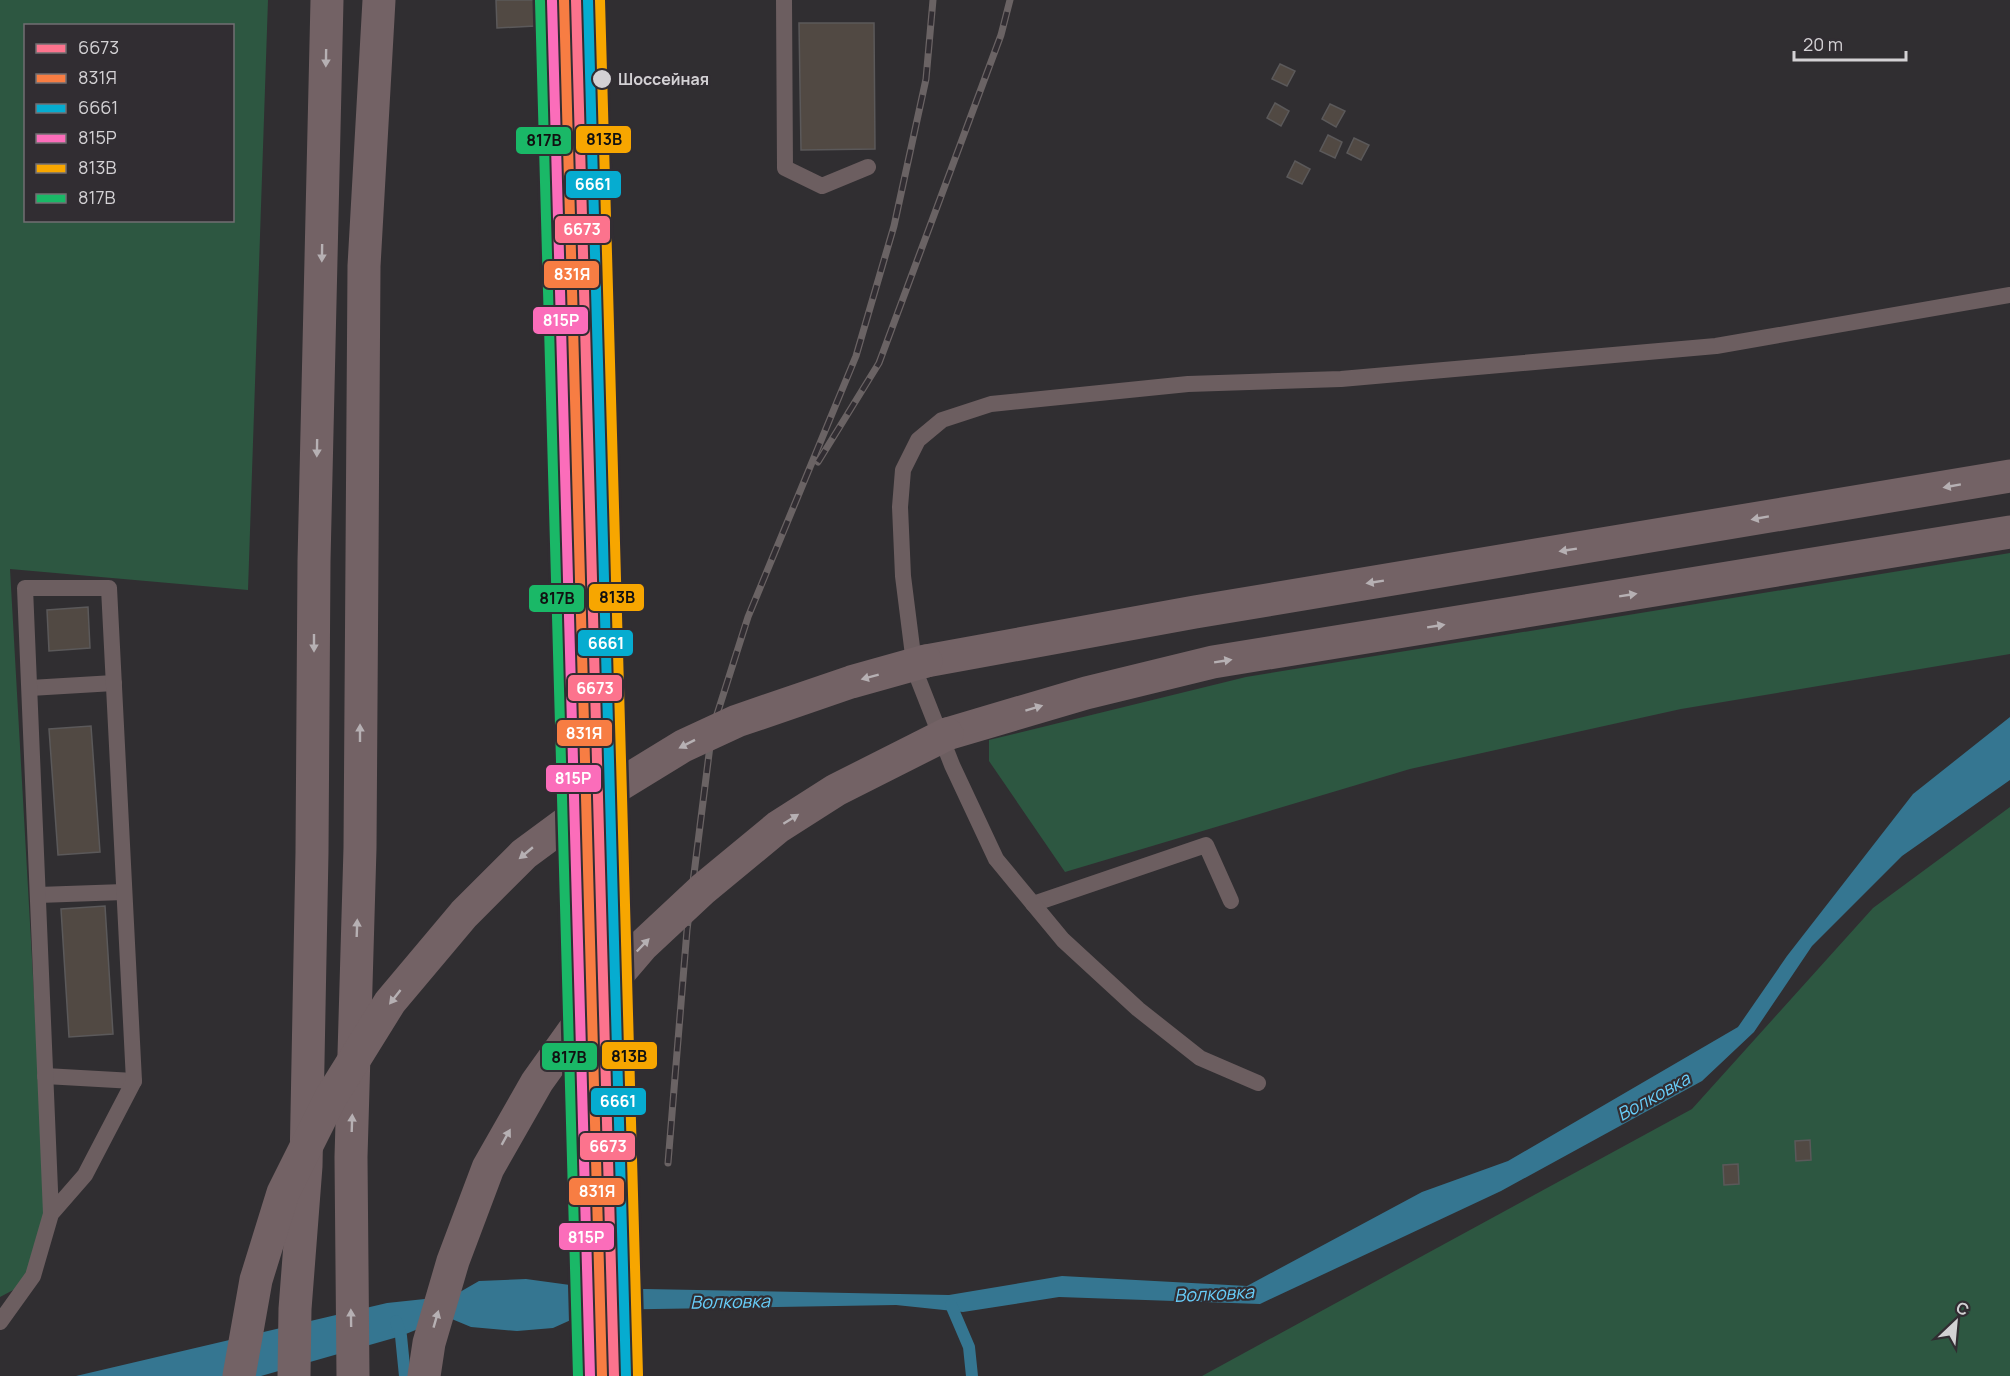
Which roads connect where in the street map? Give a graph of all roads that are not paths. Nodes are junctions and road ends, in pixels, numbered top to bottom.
1 (327, 0) edge
2 (379, 0) edge
3 (784, 0) edge
4 (868, 167) dead end
5 (2010, 295) edge
6 (2010, 476) edge
7 (2010, 532) edge
8 (114, 682) junction
9 (30, 688) junction
10 (124, 892) junction
11 (38, 894) junction
12 (1231, 901) dead end
13 (1033, 904) junction
14 (45, 1076) junction
15 (134, 1082) junction
16 (1258, 1083) dead end
17 (51, 1214) junction
18 (0, 1322) edge
19 (239, 1376) edge
20 (294, 1376) edge
21 (352, 1376) edge
22 (424, 1376) edge

1 -> 20 highway
21 -> 2 highway
3 - 4 lane
5 - 13 lane
6 -> 19 highway, bridge
22 -> 7 highway, bridge
8 - 9 lane
8 - 9 lane
8 - 10 lane
9 - 11 lane
10 - 11 lane
10 - 15 lane
11 - 14 lane
12 - 13 lane
13 - 16 lane
14 - 15 lane
14 - 17 lane
15 - 17 lane
17 - 18 lane

